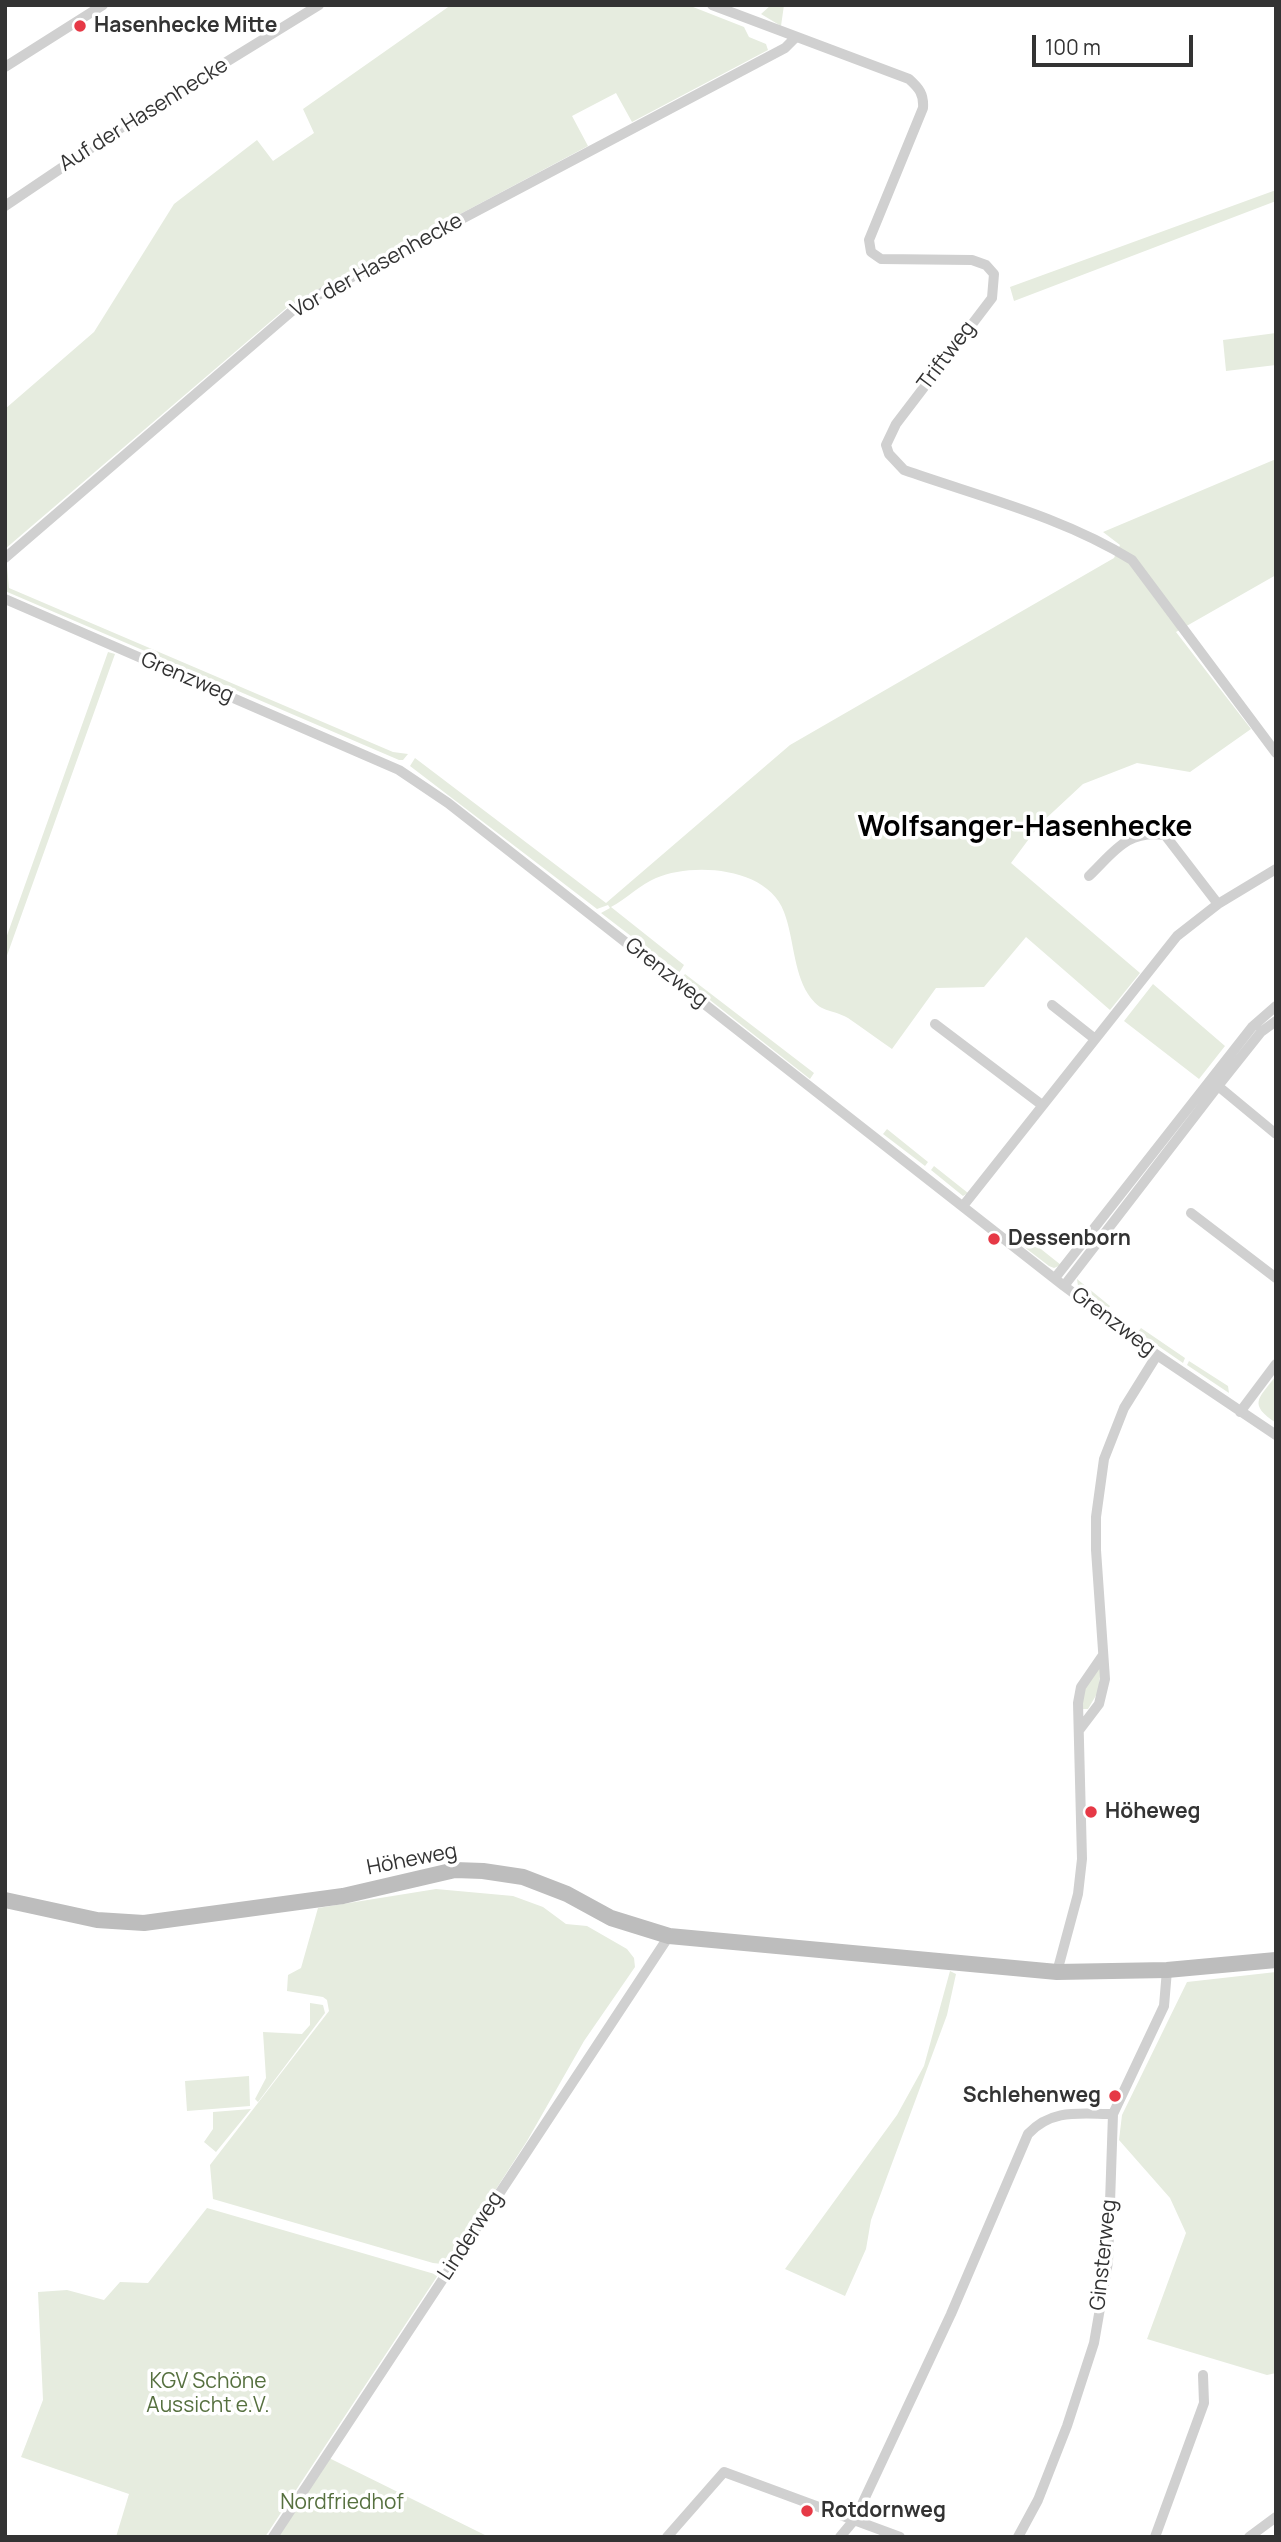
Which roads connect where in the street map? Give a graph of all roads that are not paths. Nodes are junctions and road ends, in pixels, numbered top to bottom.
1 (103, 5) edge
2 (319, 5) edge
3 (712, 5) edge
4 (725, 8) edge
5 (793, 39) junction
6 (5, 67) edge
7 (5, 206) edge
8 (5, 558) edge
9 (5, 599) edge
10 (1276, 753) edge
11 (1276, 869) edge
12 (1089, 876) dead end
13 (1218, 904) junction
14 (1052, 1005) dead end
15 (1276, 1006) edge
16 (1276, 1021) edge
17 (935, 1024) dead end
18 (1095, 1039) junction
19 (1218, 1086) junction
20 (1042, 1105) junction
21 (1276, 1134) edge
22 (963, 1206) junction
23 (1191, 1213) dead end
24 (1055, 1278) junction
25 (1276, 1278) edge
26 (1064, 1286) junction
27 (1157, 1355) junction
28 (1276, 1364) edge
29 (1240, 1412) junction
30 (1276, 1435) edge
31 (1103, 1655) junction
32 (1080, 1729) junction
33 (6, 1900) edge
34 (668, 1937) junction
35 (1276, 1960) edge
36 (1167, 1970) junction
37 (1057, 1972) junction
38 (1113, 2114) junction
39 (1203, 2375) dead end
40 (1276, 2517) edge
41 (855, 2519) junction
42 (273, 2537) edge
43 (667, 2537) edge
44 (840, 2537) edge
45 (900, 2537) edge
46 (1018, 2537) edge
47 (1155, 2537) edge
48 (1249, 2537) edge

1 - 6 street
2 - 7 street, Auf der Hasenhecke
3 - 4 street, Triftweg
4 - 5 street, Triftweg
5 - 8 street, Vor der Hasenhecke
5 - 10 street, Triftweg
9 - 22 street, Grenzweg
11 - 13 street
12 - 13 street
13 - 18 street
14 - 18 street
15 - 24 street
16 - 19 street
17 - 20 street
18 - 20 street
19 - 21 street
19 - 26 street
20 - 22 street
22 - 24 street, Grenzweg
23 - 25 street
24 - 26 street, Grenzweg
26 - 27 street, Grenzweg
27 - 29 street, Grenzweg
27 - 31 street
28 - 29 street
29 - 30 street, Grenzweg
31 - 32 street
31 - 32 street
32 - 37 street
33 - 34 street, Höheweg
34 - 37 street, Höheweg
34 - 42 street, Linderweg
35 - 36 street, Höheweg
36 - 37 street, Höheweg
36 - 38 street, Ginsterweg
38 - 41 street
38 - 46 street, Ginsterweg
39 - 47 street
40 - 48 street
41 - 43 street
41 - 44 street
41 - 45 street

